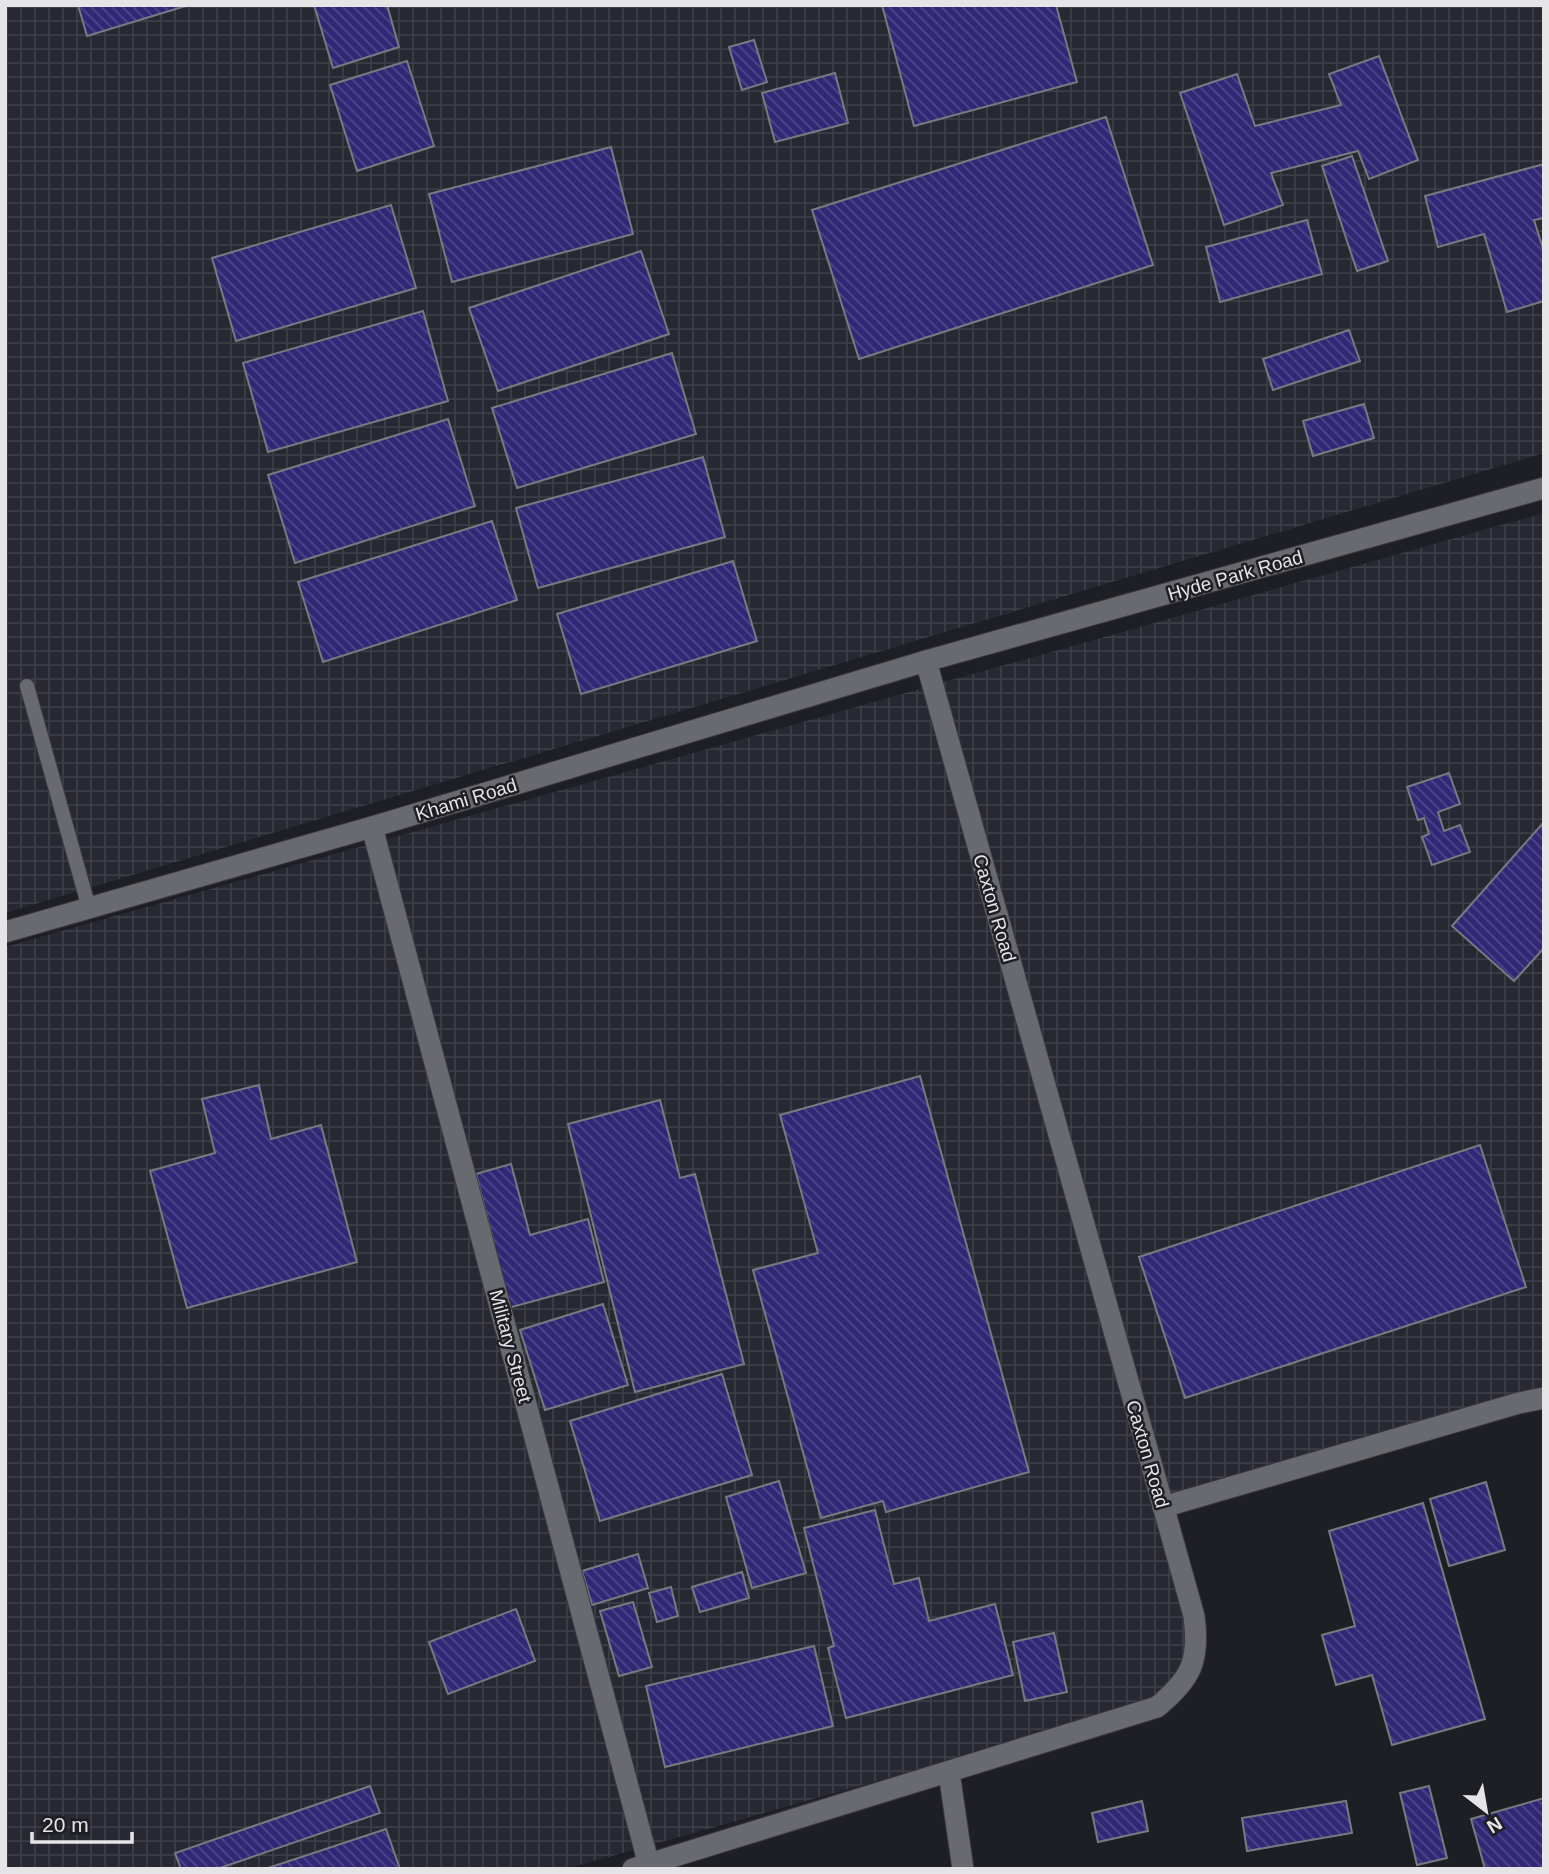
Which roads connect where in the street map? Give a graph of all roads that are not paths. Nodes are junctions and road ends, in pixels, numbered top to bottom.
1 (1544, 488) edge
2 (926, 661) junction
3 (27, 686) dead end
4 (372, 827) junction
5 (89, 908) junction
6 (5, 932) edge
7 (1544, 1398) edge
8 (1163, 1507) junction
9 (949, 1772) junction
10 (644, 1867) edge
11 (963, 1869) edge

1 - 2 street, Hyde Park Road
2 - 4 street, Khami Road
2 - 8 street, Caxton Road
3 - 5 lane
4 - 5 street, Khami Road
4 - 10 street, Military Street
5 - 6 street, Khami Road
7 - 8 street
8 - 9 street, Caxton Road
9 - 10 street, Caxton Road
9 - 11 street

